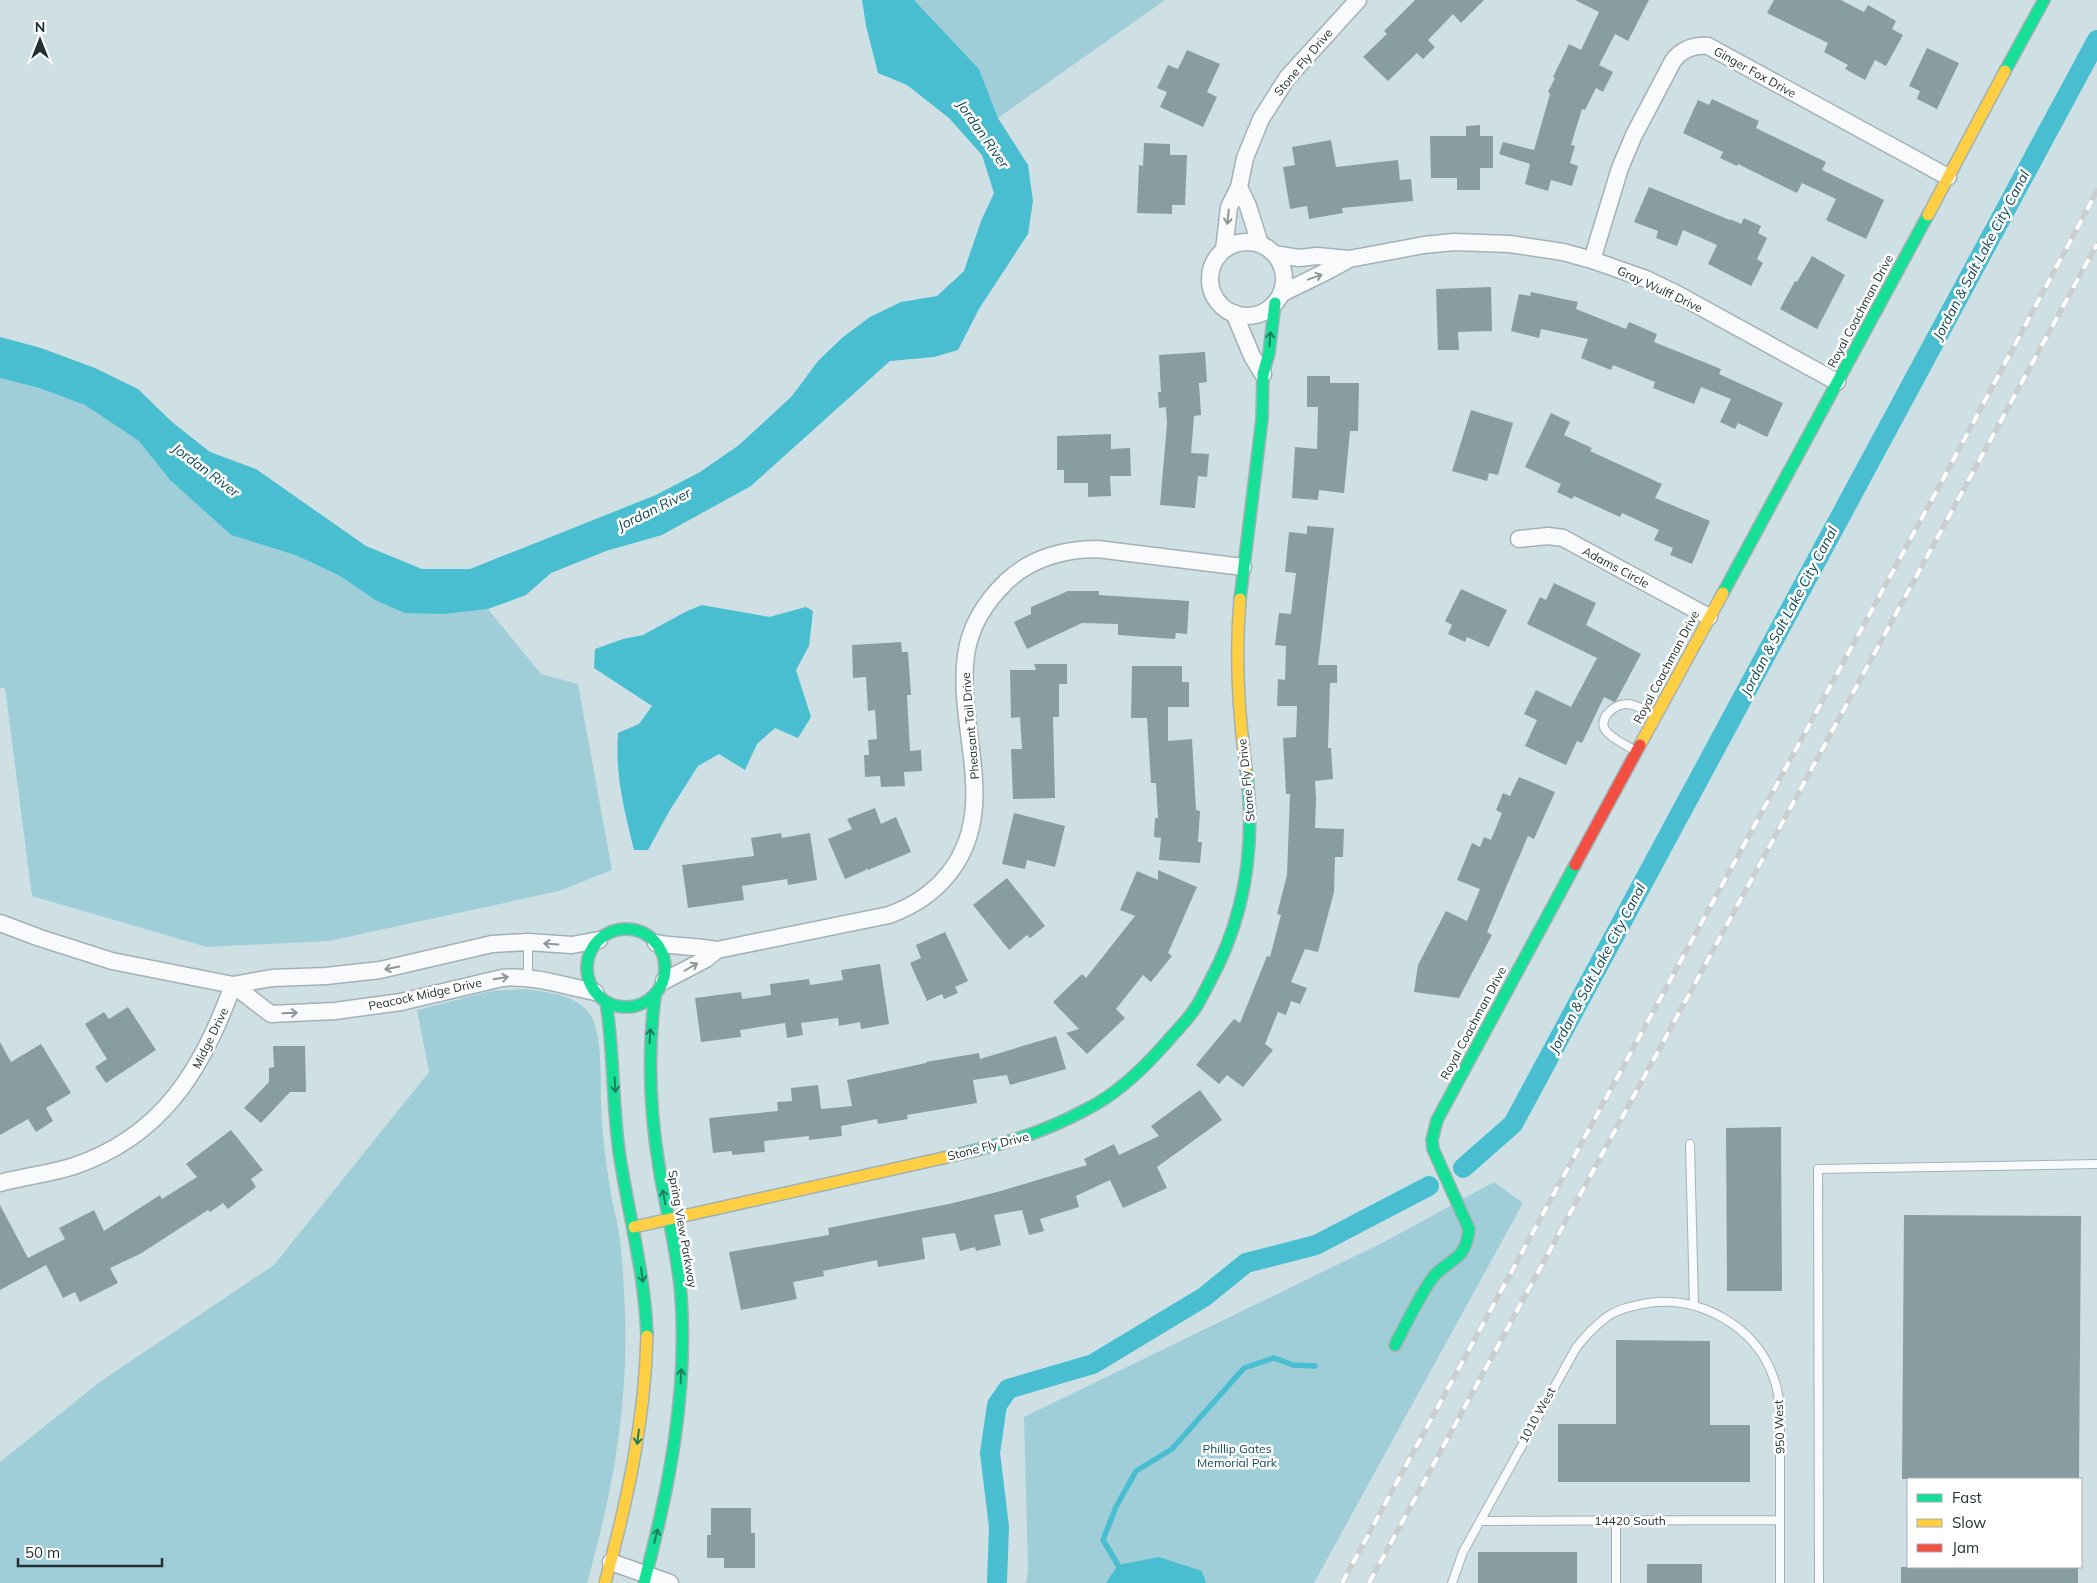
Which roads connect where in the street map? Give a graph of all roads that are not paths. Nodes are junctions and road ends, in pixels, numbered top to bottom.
1 (1358, 0) edge
2 (2044, 0) edge
3 (1948, 177) junction
4 (1239, 187) junction
5 (1260, 244) junction
6 (1224, 250) junction
7 (1274, 254) junction
8 (1348, 259) junction
9 (1592, 260) junction
10 (1278, 298) junction
11 (1234, 313) junction
12 (1263, 374) junction
13 (1837, 382) junction
14 (1519, 539) dead end
15 (1243, 567) junction
16 (1709, 617) junction
17 (1656, 715) junction
18 (1636, 751) junction
19 (0, 923) edge
20 (599, 940) junction
21 (528, 942) junction
22 (656, 943) junction
23 (717, 950) junction
24 (528, 977) junction
25 (664, 981) junction
26 (233, 985) junction
27 (654, 996) junction
28 (601, 997) junction
29 (1690, 1144) dead end
30 (2097, 1164) edge
31 (0, 1182) edge
32 (669, 1220) junction
33 (634, 1227) junction
34 (1671, 1301) joint
35 (1694, 1305) junction
36 (1395, 1344) dead end
37 (1616, 1520) junction
38 (1780, 1520) junction
39 (1480, 1521) junction
40 (611, 1562) junction
41 (645, 1579) edge
42 (605, 1583) edge
43 (670, 1583) edge
44 (1452, 1583) edge
45 (1616, 1583) edge
46 (1780, 1583) edge
47 (1819, 1583) edge

1 - 4 street, Stone Fly Drive
2 - 3 street, Royal Coachman Drive
3 - 9 street, Ginger Fox Drive
3 - 13 street, Royal Coachman Drive
4 - 5 street
4 -> 6 street, Stone Fly Drive
5 - 6 street
5 - 7 street
6 - 11 street
7 - 8 street, Gray Wulff Drive
7 - 10 street
8 - 9 street, Gray Wulff Drive
10 -> 8 street, Gray Wulff Drive
9 - 13 street, Gray Wulff Drive
10 - 11 street
12 -> 10 street, Stone Fly Drive
11 - 12 street
12 - 15 street, Stone Fly Drive
13 - 16 street, Royal Coachman Drive
14 - 16 street, Adams Circle
15 - 23 street, Pheasant Tail Drive
15 - 32 street, Stone Fly Drive
16 - 17 street, Royal Coachman Drive
17 - 18 street, Royal Coachman Drive
17 - 18 lane
18 - 36 street, Royal Coachman Drive
19 - 26 street, Peacock Midge Drive
20 -> 21 street, Peacock Midge Drive
20 - 22 street
20 - 28 street
21 - 24 lane
21 -> 26 street, Peacock Midge Drive
22 - 23 street, Pheasant Tail Drive
22 - 25 street
25 -> 23 street, Pheasant Tail Drive
26 -> 24 street, Peacock Midge Drive
24 - 28 street, Peacock Midge Drive
25 - 27 street
26 - 31 street, Midge Drive
27 - 28 street
32 -> 27 street, Spring View Parkway
28 -> 33 street
29 - 35 lane
30 - 47 lane
32 - 33 street, Stone Fly Drive
41 -> 32 street, Spring View Parkway
33 -> 40 street
34 - 35 lane, 950 West
34 - 39 lane, 1010 West
35 - 38 lane, 950 West
37 - 38 lane, 14420 South
37 - 39 lane, 14420 South
37 - 45 lane
38 - 46 lane, 950 West
39 - 44 lane, 1010 West
40 - 41 street
40 - 42 street
41 - 43 street

